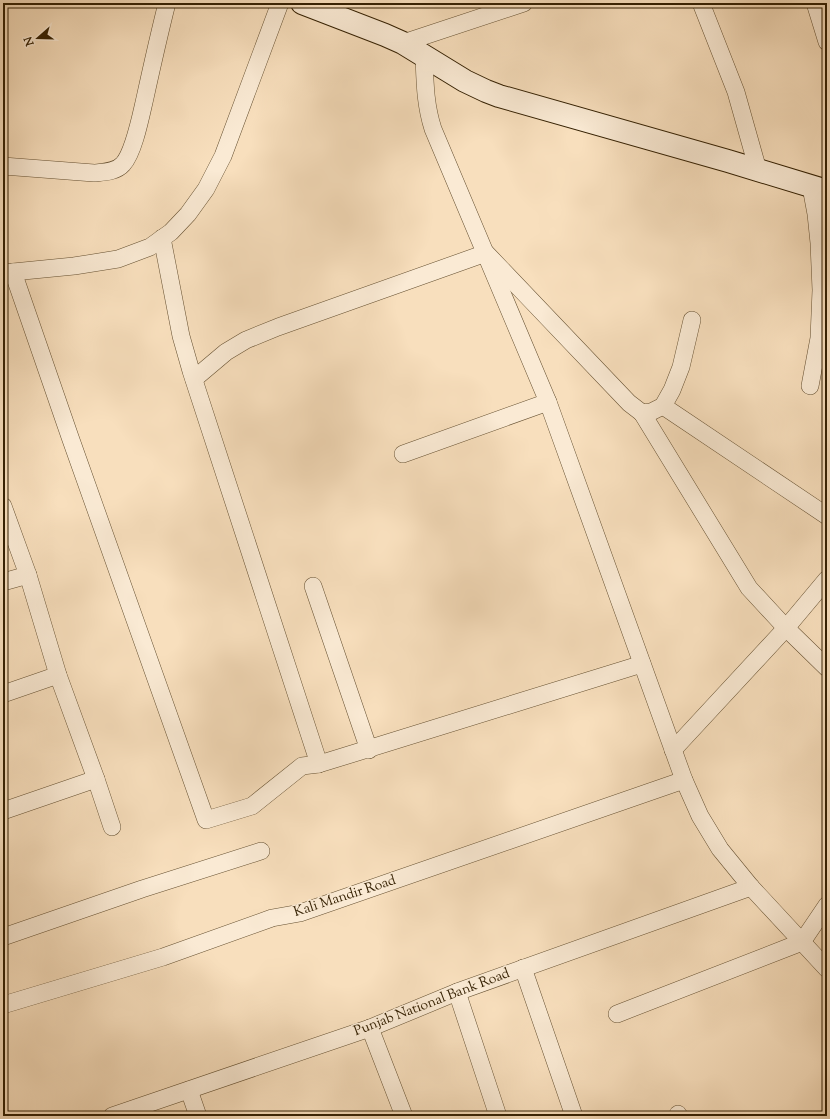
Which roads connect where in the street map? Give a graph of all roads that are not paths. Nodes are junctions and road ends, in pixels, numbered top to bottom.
1 (167, 3) edge
2 (280, 3) edge
3 (302, 3) edge
4 (524, 3) edge
5 (701, 3) edge
6 (815, 3) edge
7 (827, 42) edge
8 (403, 43) junction
9 (424, 56) junction
10 (3, 166) edge
11 (758, 170) junction
12 (819, 189) edge
13 (162, 238) junction
14 (486, 253) junction
15 (8, 273) edge
16 (692, 320) dead end
17 (194, 380) junction
18 (810, 386) dead end
19 (548, 402) junction
20 (662, 406) junction
21 (642, 413) junction
22 (403, 454) dead end
23 (3, 506) edge
24 (827, 516) edge
25 (28, 575) junction
26 (827, 579) edge
27 (3, 582) edge
28 (313, 586) dead end
29 (786, 628) junction
30 (642, 664) junction
31 (827, 668) edge
32 (58, 675) junction
33 (3, 694) edge
34 (369, 750) junction
35 (673, 750) junction
36 (319, 764) junction
37 (96, 779) junction
38 (684, 780) junction
39 (3, 811) edge
40 (112, 827) dead end
41 (261, 851) dead end
42 (751, 887) junction
43 (827, 905) edge
44 (3, 937) edge
45 (802, 942) junction
46 (523, 968) junction
47 (827, 970) edge
48 (457, 992) junction
49 (3, 1005) edge
50 (617, 1014) dead end
51 (370, 1028) junction
52 (189, 1090) junction
53 (112, 1116) edge
54 (198, 1116) edge
55 (404, 1116) edge
56 (498, 1116) edge
57 (574, 1116) edge

1 - 10 street
2 - 13 street
3 - 8 street
4 - 8 street
5 - 11 street
6 - 7 street
8 - 9 street
9 - 11 street
9 - 14 street
11 - 12 street
12 - 18 street
13 - 15 street
13 - 17 street
14 - 17 street
14 - 19 street
14 - 21 street
15 - 36 street
16 - 20 street
17 - 36 street
19 - 22 street
19 - 30 street
20 - 21 street
20 - 24 street
21 - 29 street
23 - 25 street
25 - 27 street
25 - 32 street
26 - 29 street
28 - 34 street
29 - 31 street
29 - 35 street
30 - 34 street
30 - 35 street
32 - 33 street
32 - 37 street
34 - 36 street
35 - 38 street
37 - 39 street
37 - 40 street
38 - 42 street
38 - 49 street, Kali Mandir Road
41 - 44 street
42 - 45 street
42 - 46 street, Punjab National Bank Road
43 - 45 street
45 - 47 street
45 - 50 street
46 - 48 street, Punjab National Bank Road
46 - 57 street
48 - 51 street, Punjab National Bank Road
48 - 56 street
51 - 52 street, Punjab National Bank Road
51 - 55 street
52 - 53 street, Punjab National Bank Road
52 - 54 street

